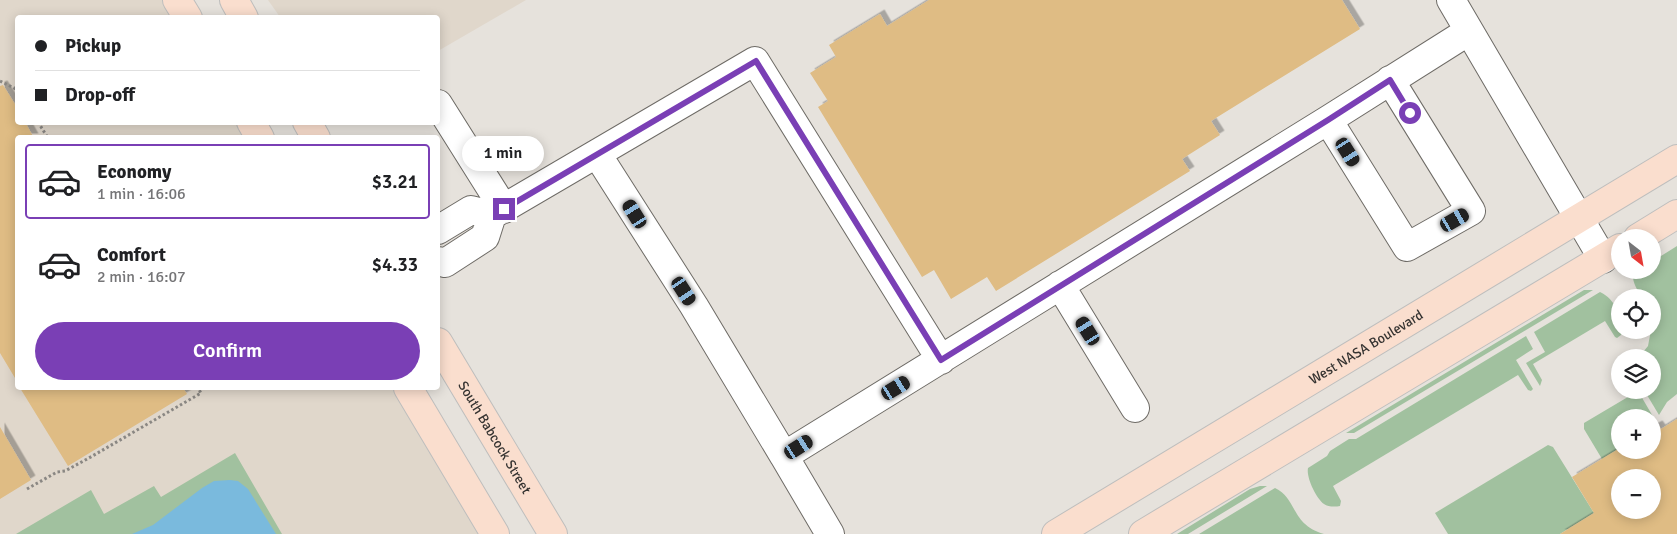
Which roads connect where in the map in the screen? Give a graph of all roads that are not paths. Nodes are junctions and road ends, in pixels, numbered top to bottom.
1 (177, 0) edge
2 (234, 0) edge
3 (1451, 0) edge
4 (186, 15) edge
5 (242, 15) edge
6 (1470, 31) junction
7 (1390, 80) junction
8 (440, 108) edge
9 (1328, 120) junction
10 (597, 154) junction
11 (1677, 159) edge
12 (498, 212) junction
13 (1677, 214) edge
14 (1579, 218) junction
15 (440, 229) edge
16 (1653, 229) edge
17 (1611, 253) edge
18 (440, 262) edge
19 (1060, 286) junction
20 (440, 345) edge
21 (941, 360) junction
22 (409, 390) edge
23 (1135, 408) dead end
24 (784, 456) junction
25 (488, 531) edge
26 (553, 534) edge
27 (830, 534) edge
28 (1056, 534) edge
29 (1143, 534) edge

1 - 4 main road
2 - 5 main road
3 - 6 lane
6 - 7 lane
6 - 14 lane
7 - 9 lane
7 - 9 lane
8 - 12 lane
9 - 19 lane
10 - 12 lane
10 - 21 lane
10 - 24 lane
11 - 14 main road, West NASA Boulevard
12 - 15 lane
12 - 18 lane
13 - 16 main road
14 - 17 lane
14 - 28 main road, West NASA Boulevard
17 - 29 main road
19 - 21 lane
19 - 23 lane
20 - 26 main road, South Babcock Street
21 - 24 lane
22 - 25 main road
24 - 27 lane

